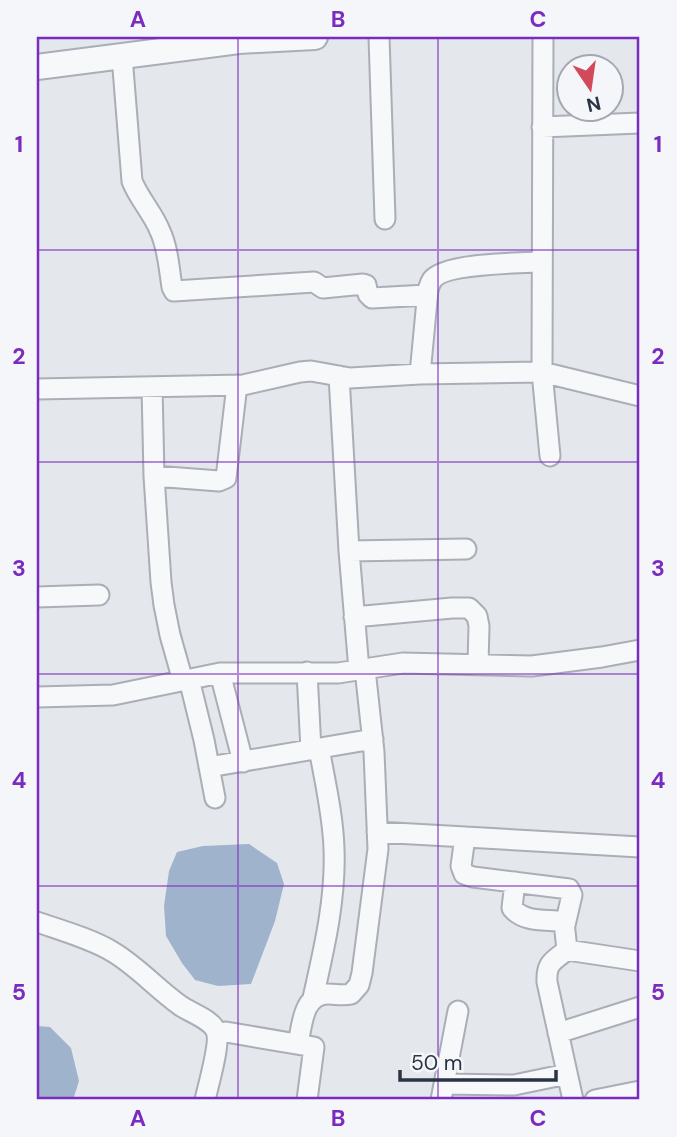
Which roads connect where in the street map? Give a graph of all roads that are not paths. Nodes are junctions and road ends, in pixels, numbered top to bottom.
1 (315, 37) edge
2 (379, 37) edge
3 (542, 37) edge
4 (219, 40) edge
5 (122, 56) junction
6 (37, 67) edge
7 (640, 123) edge
8 (542, 127) junction
9 (385, 219) dead end
10 (542, 262) junction
11 (428, 295) junction
12 (541, 372) junction
13 (420, 374) junction
14 (339, 376) junction
15 (237, 385) junction
16 (152, 387) junction
17 (37, 389) edge
18 (640, 396) edge
19 (550, 456) dead end
20 (154, 476) junction
21 (466, 549) dead end
22 (349, 551) junction
23 (99, 595) dead end
24 (37, 597) edge
25 (354, 617) junction
26 (640, 650) edge
27 (478, 664) junction
28 (362, 669) junction
29 (220, 673) junction
30 (307, 673) junction
31 (186, 680) junction
32 (37, 697) edge
33 (373, 739) junction
34 (315, 749) junction
35 (243, 762) junction
36 (209, 767) junction
37 (215, 798) dead end
38 (377, 832) junction
39 (465, 837) junction
40 (640, 847) edge
41 (515, 881) junction
42 (37, 922) edge
43 (565, 925) junction
44 (567, 950) junction
45 (640, 961) edge
46 (313, 998) junction
47 (640, 1007) edge
48 (458, 1011) dead end
49 (558, 1033) junction
50 (217, 1034) junction
51 (298, 1044) junction
52 (567, 1074) junction
53 (640, 1091) edge
54 (442, 1092) edge
55 (205, 1100) edge
56 (307, 1100) edge
57 (573, 1100) edge
58 (595, 1100) edge

1 - 4 street
2 - 9 street
3 - 8 street
4 - 5 street
5 - 6 street
5 - 11 street
7 - 8 street
8 - 10 street
10 - 11 street
10 - 12 street
11 - 13 street
12 - 13 street
12 - 18 street
12 - 19 street
13 - 14 street
14 - 15 street
14 - 22 street
15 - 16 street
15 - 20 street
16 - 17 street
16 - 20 street
20 - 31 street
21 - 22 street
22 - 25 street
23 - 24 street
25 - 27 street
25 - 28 street
26 - 27 street
27 - 28 street
28 - 30 street
28 - 33 street
29 - 30 street
29 - 31 street
29 - 35 street
30 - 34 street
31 - 32 street
31 - 36 street
33 - 34 street
33 - 38 street
34 - 35 street
34 - 46 street
35 - 36 street
36 - 37 street
38 - 39 street
38 - 46 street
39 - 40 street
39 - 41 street
41 - 43 street
41 - 43 street
42 - 50 street
43 - 44 street
44 - 45 street
44 - 49 street
46 - 51 street
47 - 49 street
48 - 54 street
49 - 52 street
50 - 51 street
50 - 55 street
51 - 56 street
52 - 54 street
52 - 57 street
53 - 58 street

